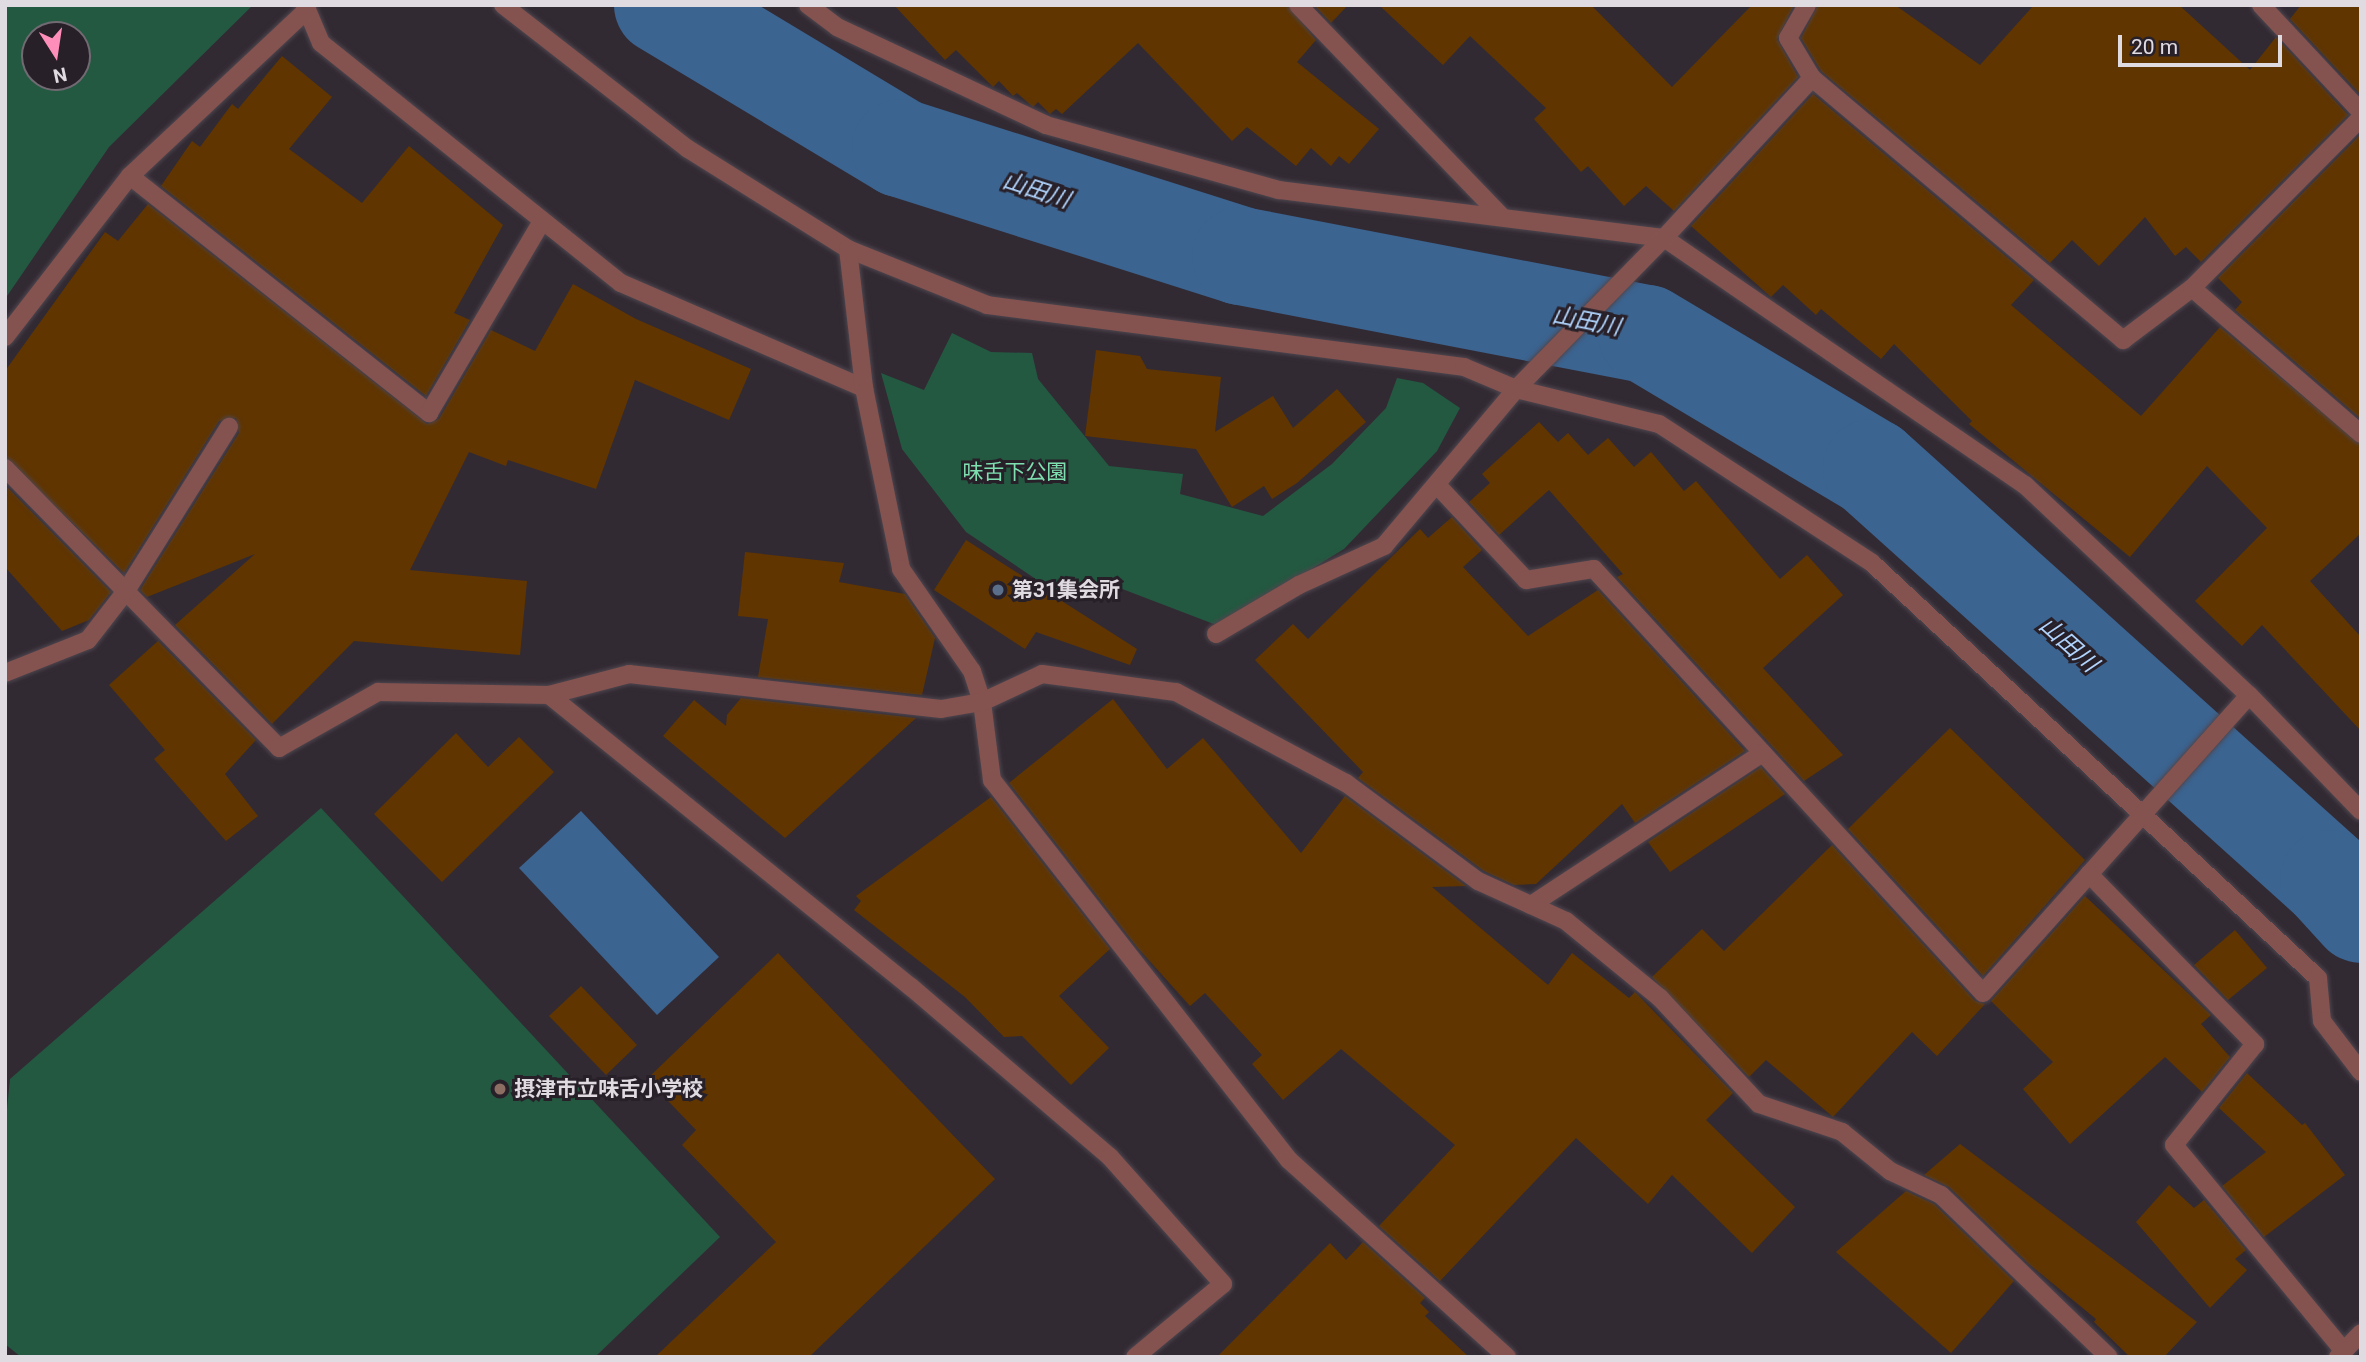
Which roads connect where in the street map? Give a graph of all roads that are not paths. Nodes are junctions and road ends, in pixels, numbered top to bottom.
1 (503, 5) edge
2 (808, 5) edge
3 (1298, 5) edge
4 (1807, 5) edge
5 (2261, 5) edge
6 (306, 8) edge
7 (1812, 78) junction
8 (2361, 112) edge
9 (2361, 118) edge
10 (130, 176) junction
11 (1502, 218) junction
12 (542, 220) junction
13 (1664, 238) junction
14 (848, 249) junction
15 (2192, 288) junction
16 (5, 337) edge
17 (864, 388) junction
18 (1516, 388) junction
19 (229, 427) dead end
20 (2361, 434) edge
21 (5, 468) edge
22 (1438, 486) junction
23 (125, 591) junction
24 (1216, 634) dead end
25 (5, 673) edge
26 (549, 695) junction
27 (2249, 695) junction
28 (982, 702) junction
29 (1762, 753) junction
30 (2361, 811) edge
31 (2141, 817) junction
32 (2089, 874) junction
33 (1531, 905) junction
34 (2361, 1072) edge
35 (2361, 1333) edge
36 (2341, 1354) edge
37 (1135, 1357) edge
38 (1507, 1357) edge
39 (2109, 1357) edge

1 - 14 street
2 - 11 street
3 - 11 street
4 - 7 street
5 - 8 street
6 - 10 street
6 - 12 street
7 - 13 street
7 - 15 street
9 - 15 street
10 - 12 street
10 - 16 street
11 - 13 street
12 - 17 street
13 - 18 street
13 - 27 street
14 - 17 street
14 - 18 street
15 - 20 street
17 - 28 street
18 - 22 street
18 - 31 street
19 - 23 street
21 - 23 street
22 - 24 street
22 - 29 street
23 - 25 street
23 - 26 street
26 - 28 street
26 - 37 street
27 - 30 street
27 - 31 street
28 - 33 street
28 - 38 street
29 - 32 street
29 - 33 street
31 - 32 street
31 - 34 street
32 - 36 street
33 - 39 street
35 - 36 street

